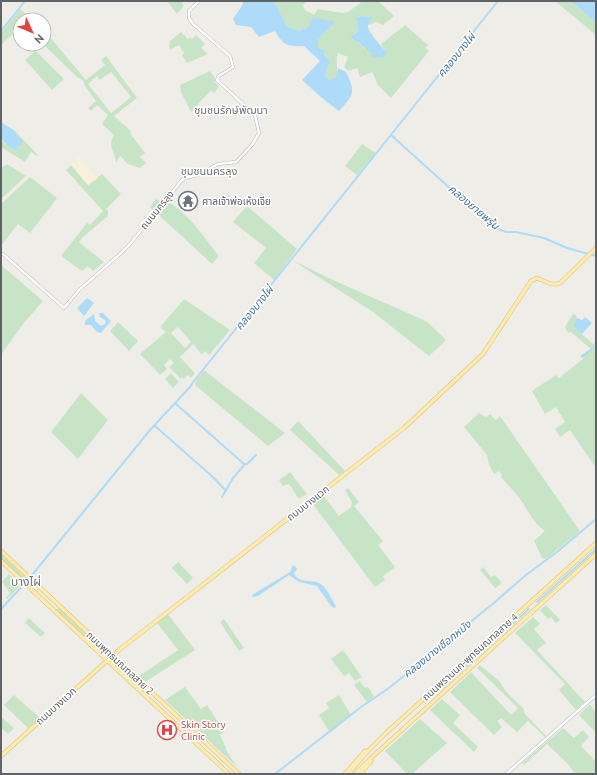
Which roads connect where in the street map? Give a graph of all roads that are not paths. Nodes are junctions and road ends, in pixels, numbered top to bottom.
1 (198, 1) edge
2 (595, 250) edge
3 (1, 254) edge
4 (596, 543) edge
5 (1, 551) edge
6 (596, 554) edge
7 (1, 561) edge
8 (531, 602) junction
9 (59, 606) junction
10 (536, 608) junction
11 (54, 610) junction
12 (112, 656) junction
13 (107, 660) junction
14 (437, 687) junction
15 (431, 693) junction
16 (443, 693) junction
17 (596, 696) edge
18 (436, 699) junction
19 (174, 713) junction
20 (170, 719) junction
21 (381, 738) junction
22 (381, 750) junction
23 (1, 756) edge
24 (229, 774) edge
25 (239, 774) edge
26 (345, 774) edge
27 (348, 774) edge
28 (355, 774) edge
29 (360, 774) edge
30 (506, 774) edge

1 - 3 street, ถนนนครลุง
2 - 12 main road, ถนนบางแวก
4 - 8 main road, ถนนพรานนก-พุทธมณฑลสาย 4
5 - 9 main road, ถนนพุทธมณฑลสาย 2
6 - 10 main road, ถนนพรานนก-พุทธมณฑลสาย 4
7 - 11 main road, ถนนพุทธมณฑลสาย 2
8 - 10 main road
8 - 14 main road, ถนนพรานนก-พุทธมณฑลสาย 4
9 - 11 main road
9 - 12 main road, ถนนพุทธมณฑลสาย 2
10 - 16 main road, ถนนพรานนก-พุทธมณฑลสาย 4
11 - 13 main road, ถนนพุทธมณฑลสาย 2
12 - 13 main road, ถนนบางแวก
12 - 19 main road, ถนนพุทธมณฑลสาย 2
13 - 20 main road, ถนนพุทธมณฑลสาย 2
13 - 23 main road, ถนนบางแวก
14 - 15 main road, ถนนพรานนก-พุทธมณฑลสาย 4
14 - 16 main road
15 - 18 main road
15 - 21 main road, ถนนพรานนก-พุทธมณฑลสาย 4
16 - 18 main road, ถนนพรานนก-พุทธมณฑลสาย 4
17 - 30 street
18 - 22 main road, ถนนพรานนก-พุทธมณฑลสาย 4
19 - 20 main road
19 - 25 main road, ถนนพุทธมณฑลสาย 2
20 - 24 main road, ถนนพุทธมณฑลสาย 2
21 - 26 main road
21 - 27 main road, ถนนพรานนก-พุทธมณฑลสาย 4
22 - 28 main road, ถนนพรานนก-พุทธมณฑลสาย 4
22 - 29 main road

